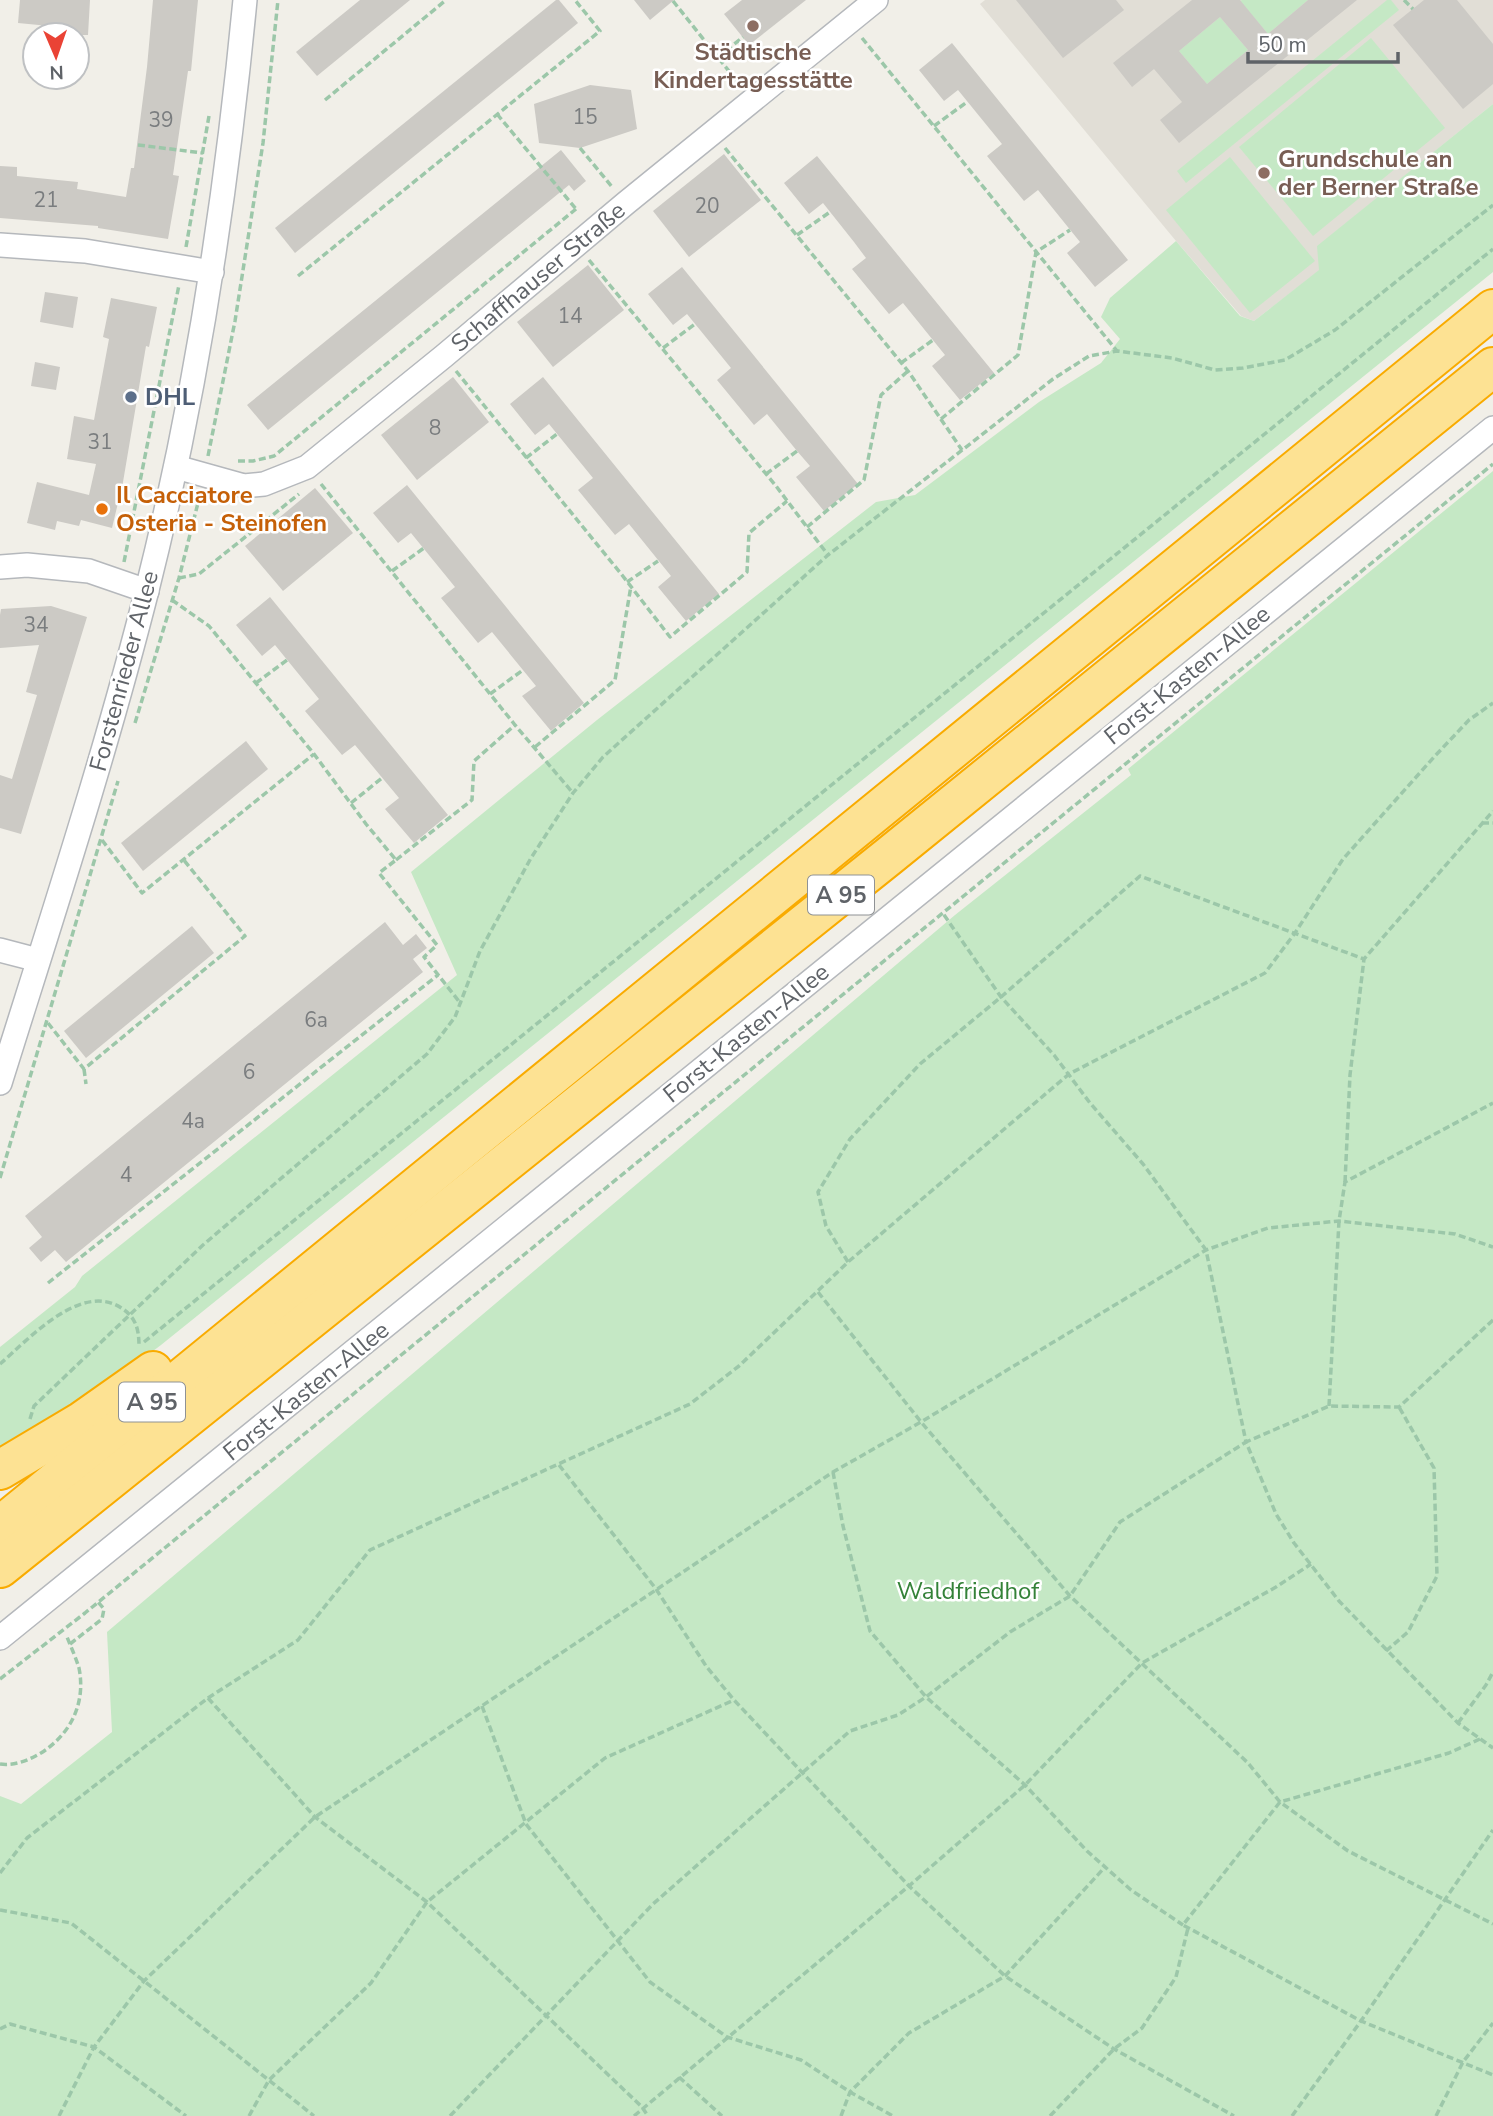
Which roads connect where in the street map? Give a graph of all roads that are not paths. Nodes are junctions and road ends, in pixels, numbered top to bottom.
1 (245, 0) edge
2 (876, 0) edge
3 (0, 245) edge
4 (212, 272) junction
5 (1493, 309) edge
6 (1493, 367) edge
7 (1493, 428) edge
8 (176, 467) junction
9 (0, 567) edge
10 (147, 591) junction
11 (0, 950) edge
12 (38, 960) junction
13 (0, 1083) edge
14 (303, 1278) junction
15 (0, 1470) edge
16 (0, 1526) edge
17 (0, 1568) edge
18 (0, 1638) edge

1 - 4 street, Forstenrieder Allee
2 - 8 street, Schaffhauser Straße
3 - 4 street
4 - 8 street, Forstenrieder Allee
5 - 14 highway, A 95
6 - 17 highway, A 95
7 - 18 street, Forst-Kasten-Allee
8 - 10 street, Forstenrieder Allee
9 - 10 street
10 - 12 street, Forstenrieder Allee
11 - 12 street
12 - 13 street, Forstenrieder Allee
14 - 15 highway
14 - 16 highway, A 95

